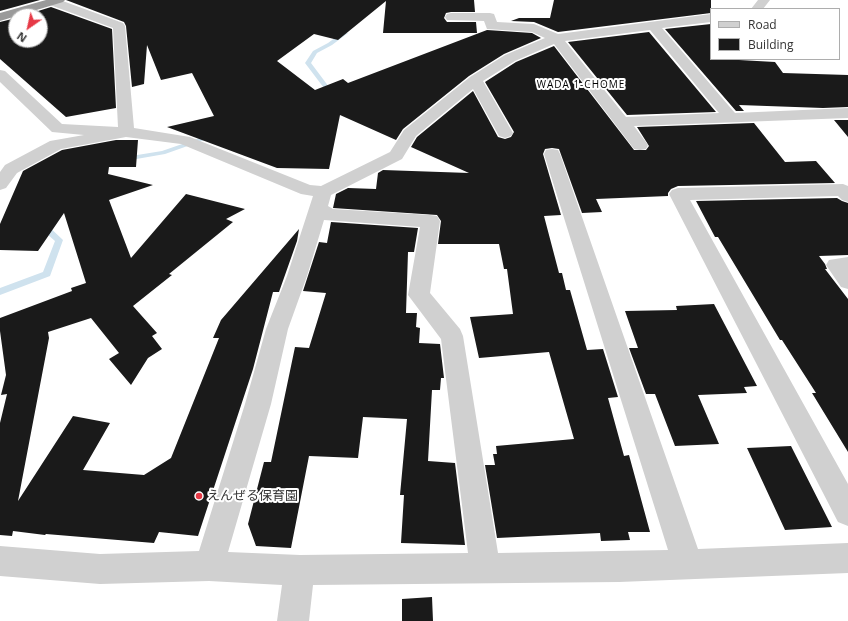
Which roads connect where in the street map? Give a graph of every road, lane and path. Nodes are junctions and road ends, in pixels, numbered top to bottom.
1 (764, 0) edge
2 (57, 1) edge
3 (758, 8) edge
4 (0, 17) edge
5 (451, 17) dead end
6 (710, 18) edge
7 (653, 25) junction
8 (556, 38) junction
9 (0, 74) edge
10 (476, 80) junction
11 (848, 113) edge
12 (730, 117) junction
13 (622, 122) junction
14 (126, 132) junction
15 (505, 133) dead end
16 (640, 146) dead end
17 (552, 154) dead end
18 (0, 184) edge
19 (848, 196) edge
20 (320, 201) junction
21 (848, 264) edge
22 (848, 281) edge
23 (848, 512) edge
24 (848, 558) edge
25 (0, 560) edge
26 (688, 565) junction
27 (209, 566) junction
28 (485, 568) junction
29 (300, 570) junction
30 (293, 621) edge

1 - 3 street
2 - 4 highway
2 - 14 street
5 - 8 street
6 - 7 street
7 - 8 street
7 - 12 street
8 - 10 street
8 - 13 street
9 - 14 street
10 - 15 street
10 - 20 street
11 - 12 street
12 - 13 street
13 - 16 street
14 - 18 street
14 - 20 street
17 - 26 street
19 - 23 street
20 - 27 street
20 - 28 street
21 - 22 street
24 - 26 street
25 - 27 street
26 - 28 street
27 - 29 street
28 - 29 street
29 - 30 street

